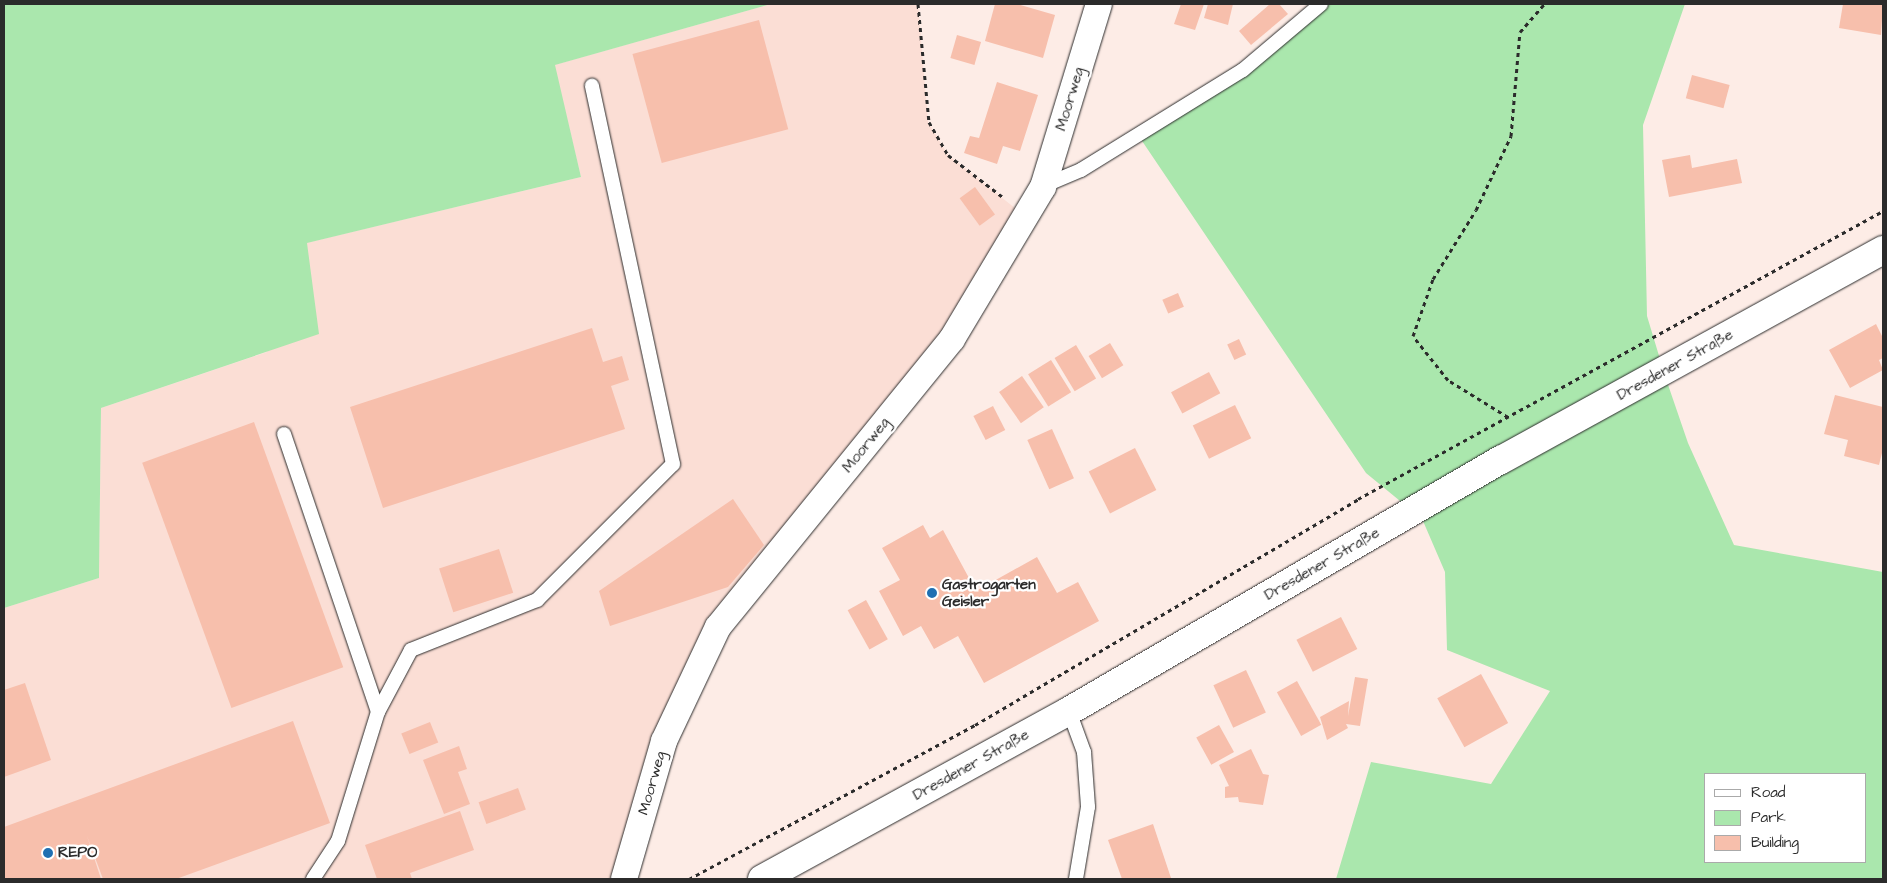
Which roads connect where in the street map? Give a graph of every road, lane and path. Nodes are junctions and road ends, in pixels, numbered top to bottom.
1 (918, 4) edge
2 (1099, 4) edge
3 (1321, 4) edge
4 (1544, 4) edge
5 (592, 86) dead end
6 (1043, 187) junction
7 (1883, 212) edge
8 (1026, 215) junction
9 (1883, 250) edge
10 (1508, 417) junction
11 (284, 434) dead end
12 (1069, 710) junction
13 (378, 712) junction
14 (313, 879) edge
15 (624, 879) edge
16 (689, 879) edge
17 (762, 879) edge
18 (1076, 879) edge

1 - 8 path
2 - 6 street, Moorweg
3 - 6 lane
4 - 10 path
5 - 13 lane
6 - 8 street, Moorweg
7 - 10 path
8 - 15 street, Moorweg
9 - 12 main road, Dresdener Straße
10 - 16 path
11 - 13 lane
12 - 17 main road, Dresdener Straße
12 - 18 lane
13 - 14 lane

